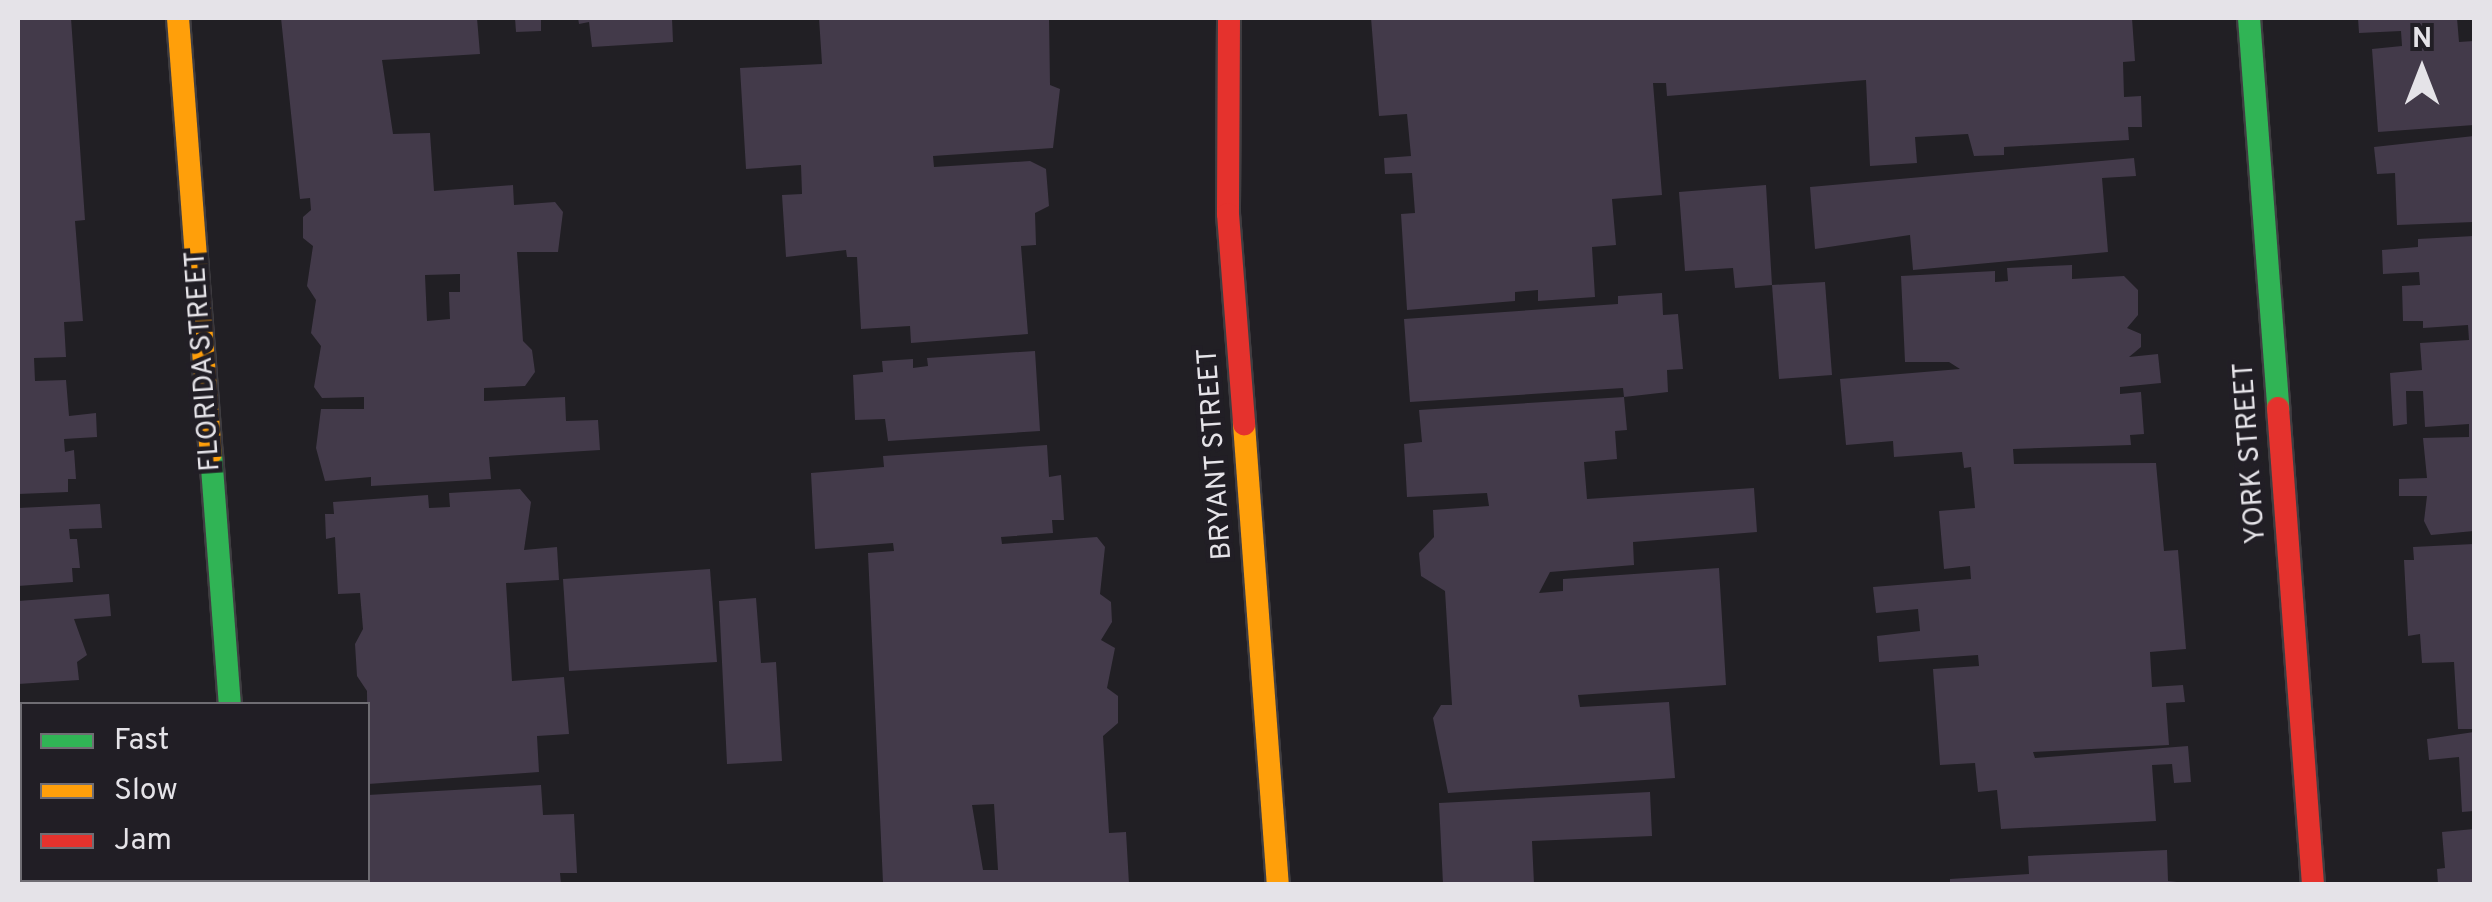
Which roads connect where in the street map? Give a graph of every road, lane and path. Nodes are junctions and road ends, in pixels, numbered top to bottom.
1 (178, 18) edge
2 (1229, 18) edge
3 (2249, 18) edge
4 (230, 702) edge
5 (1278, 884) edge
6 (2313, 884) edge

1 - 4 street, FLORIDA STREET
2 - 5 street, BRYANT STREET
3 - 6 street, YORK STREET

